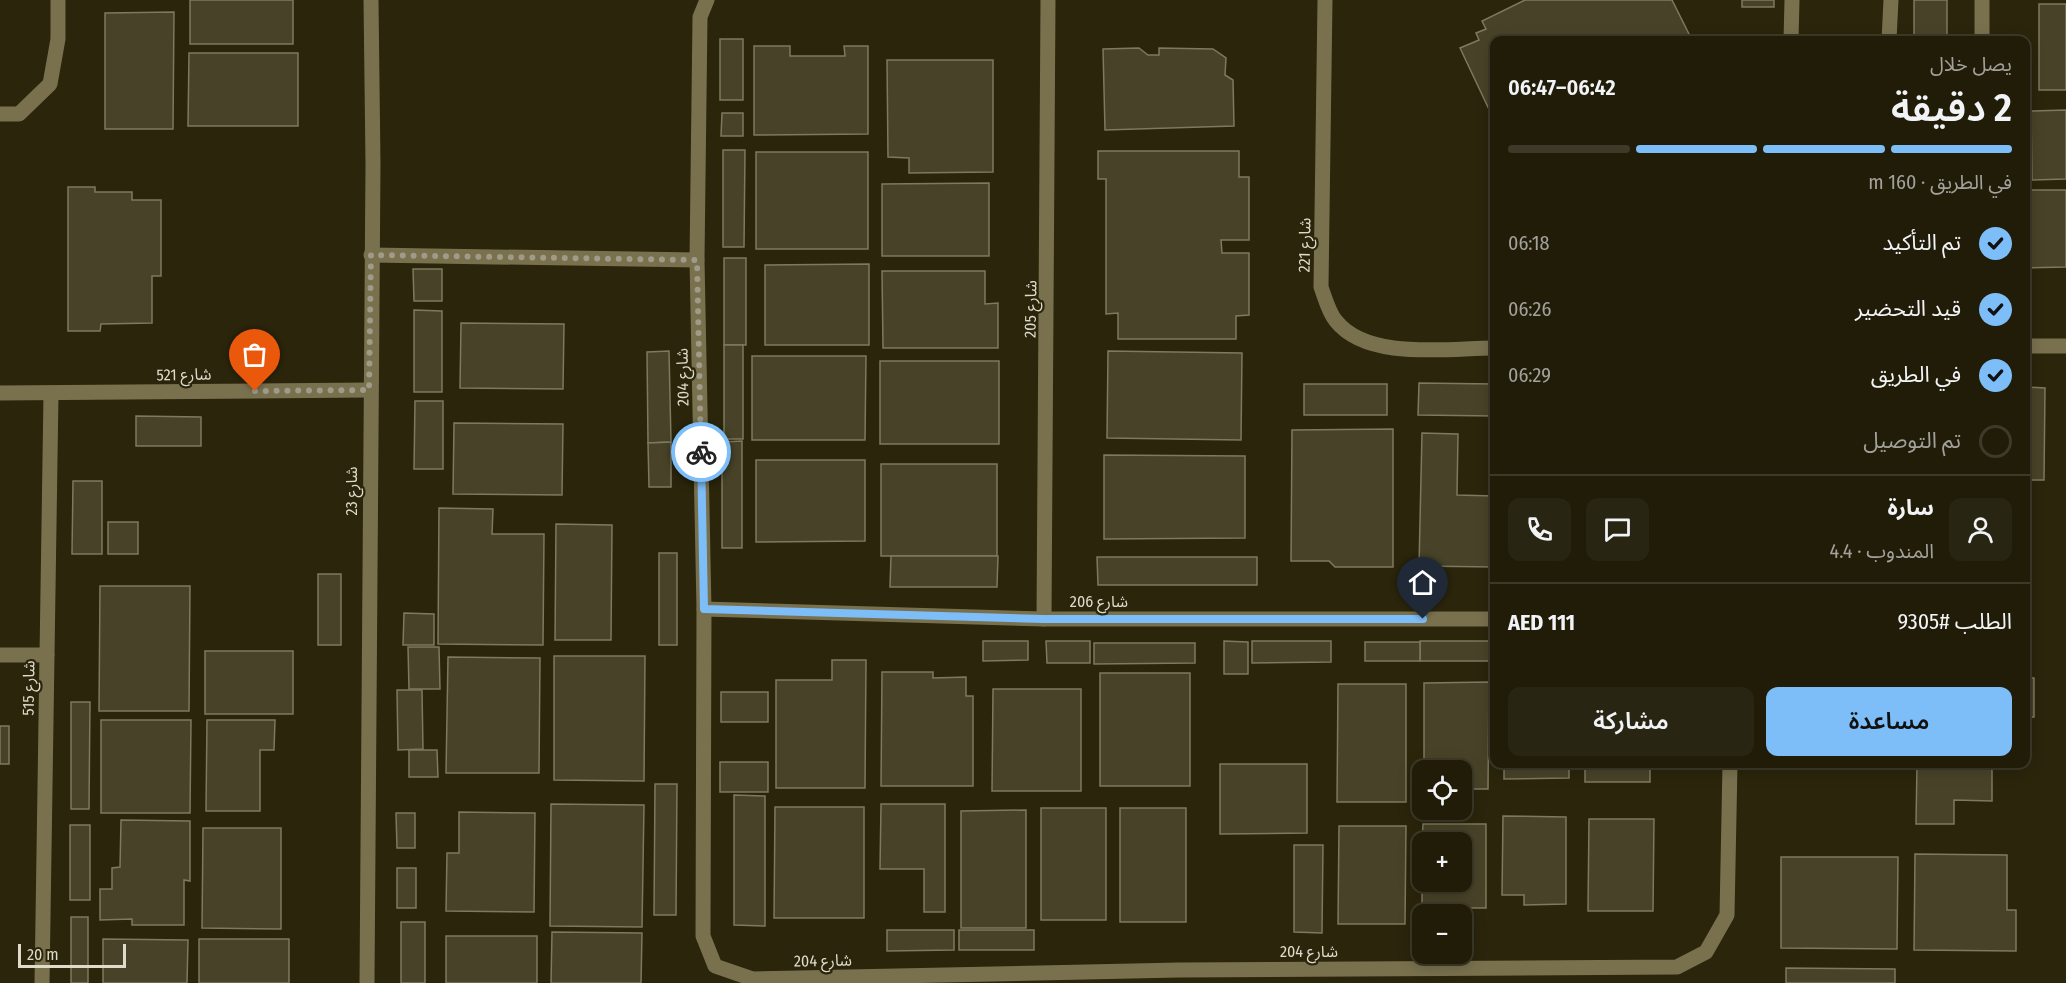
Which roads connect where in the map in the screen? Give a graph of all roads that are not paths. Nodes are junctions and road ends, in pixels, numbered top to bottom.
1 (58, 0) edge
2 (371, 0) edge
3 (707, 0) edge
4 (1048, 0) edge
5 (1325, 0) edge
6 (1792, 0) edge
7 (1890, 0) edge
8 (1982, 0) edge
9 (1791, 36) edge
10 (1889, 36) edge
11 (1982, 36) edge
12 (0, 114) edge
13 (371, 255) junction
14 (697, 260) junction
15 (2030, 346) edge
16 (2066, 346) edge
17 (1490, 348) edge
18 (369, 390) junction
19 (0, 393) edge
20 (51, 394) junction
21 (704, 609) junction
22 (1044, 619) junction
23 (1490, 619) edge
24 (0, 655) edge
25 (47, 655) junction
26 (1730, 768) edge
27 (1179, 976) edge
28 (42, 983) edge
29 (367, 983) edge

1 - 12 street
2 - 13 street, شارع 23
3 - 14 street, شارع 204
4 - 22 street, شارع 205
5 - 17 street, شارع 221
6 - 9 street
7 - 10 street
8 - 11 street
13 - 14 street
13 - 18 street, شارع 23
14 - 21 street, شارع 204
15 - 16 street
18 - 20 street, شارع 521
18 - 29 street, شارع 23
19 - 20 street, شارع 521
20 - 25 street, شارع 515
21 - 22 street, شارع 206
21 - 27 street, شارع 204
22 - 23 street, شارع 206
24 - 25 street
25 - 28 street, شارع 515
26 - 27 street, شارع 204

